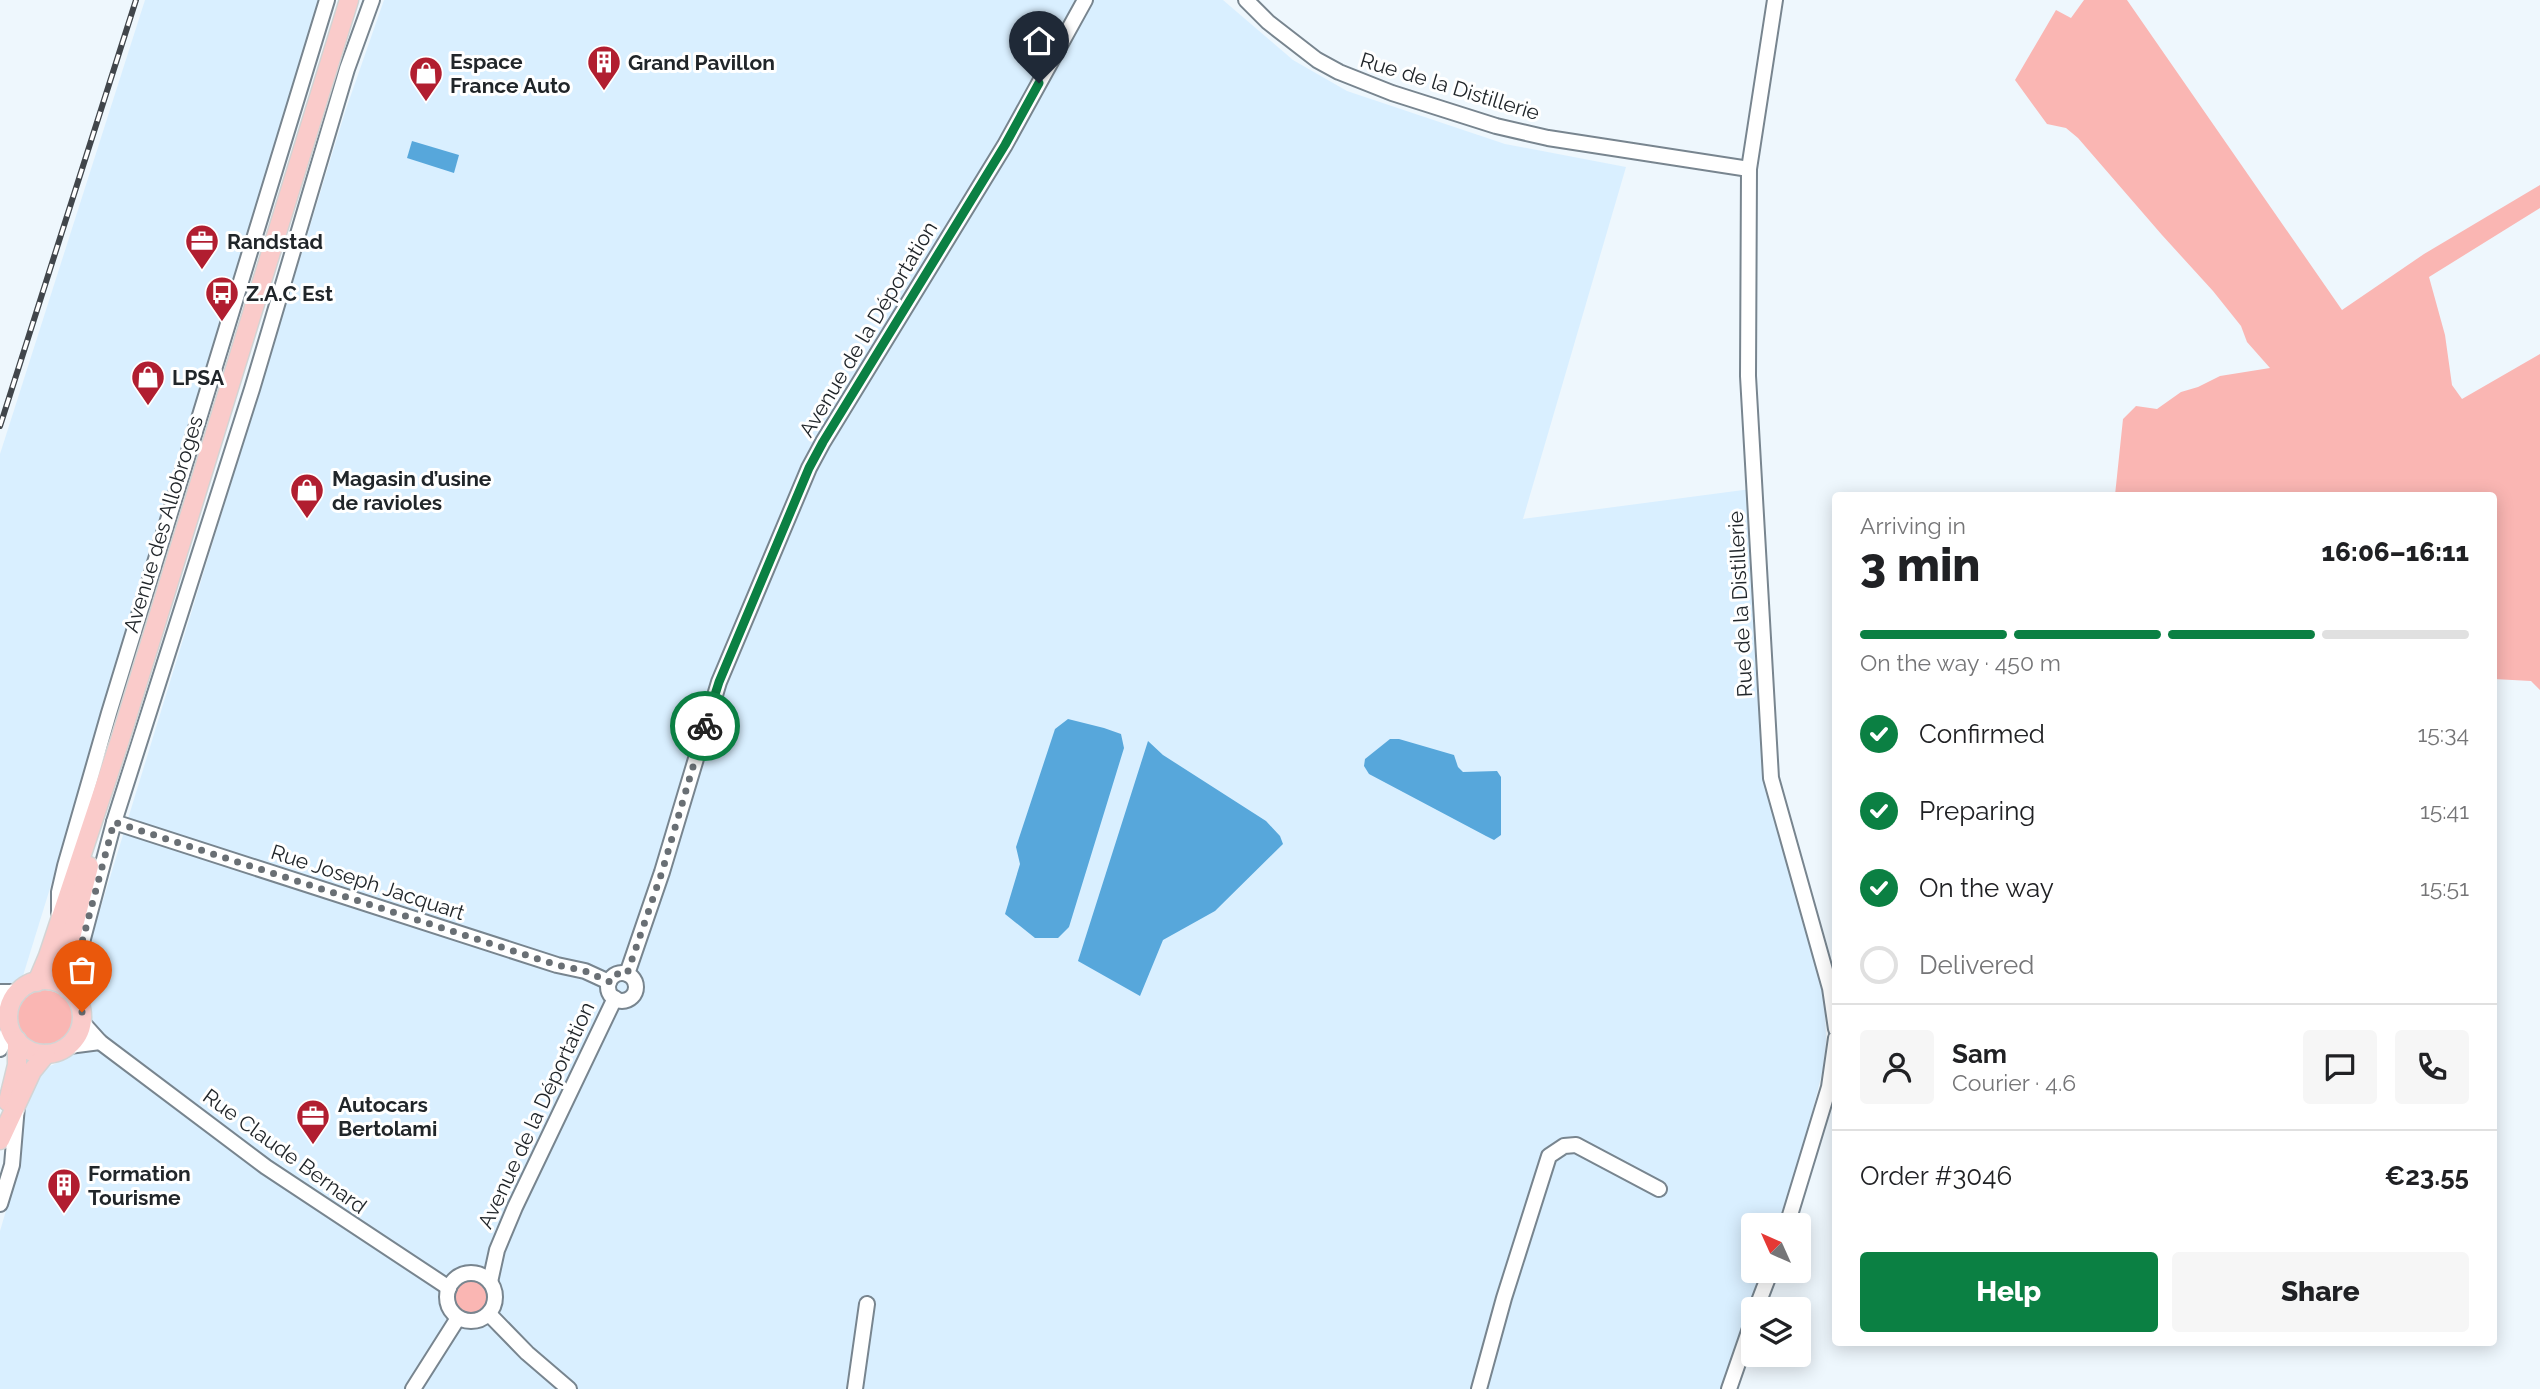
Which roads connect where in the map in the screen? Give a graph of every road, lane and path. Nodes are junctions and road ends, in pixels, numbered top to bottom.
1 (327, 0) edge
2 (349, 0) edge
3 (372, 0) edge
4 (1084, 0) edge
5 (1246, 0) edge
6 (1775, 0) edge
7 (1749, 170) junction
8 (120, 740) junction
9 (114, 822) junction
10 (68, 873) junction
11 (66, 926) junction
12 (627, 974) junction
13 (37, 982) junction
14 (610, 982) junction
15 (67, 988) junction
16 (0, 992) edge
17 (19, 992) junction
18 (614, 998) junction
19 (1832, 1002) edge
20 (81, 1013) junction
21 (9, 1020) edge
22 (100, 1042) junction
23 (69, 1046) junction
24 (0, 1049) edge
25 (46, 1054) junction
26 (1832, 1066) edge
27 (16, 1104) junction
28 (0, 1131) edge
29 (0, 1140) edge
30 (1659, 1189) dead end
31 (0, 1204) edge
32 (1791, 1213) edge
33 (497, 1250) junction
34 (475, 1273) junction
35 (490, 1282) junction
36 (449, 1288) junction
37 (867, 1304) dead end
38 (489, 1314) junction
39 (458, 1318) junction
40 (1741, 1354) edge
41 (413, 1389) edge
42 (569, 1389) edge
43 (855, 1389) edge
44 (1479, 1389) edge
45 (1729, 1389) edge

1 - 10 street
2 - 8 main road, Avenue des Allobroges
3 - 9 street
4 - 12 street, Avenue de la Déportation
5 - 7 street, Rue de la Distillerie
6 - 7 street, Rue de la Distillerie
7 - 19 street, Rue de la Distillerie
8 - 10 main road, Avenue des Allobroges
8 - 11 main road, Avenue des Allobroges
9 - 14 street, Rue Joseph Jacquart
9 - 20 street
10 - 11 main road, Avenue des Allobroges
11 - 13 main road, Avenue des Allobroges
11 - 15 main road, Avenue des Allobroges
12 - 14 street
12 - 18 street
13 - 15 main road
13 - 17 main road
14 - 18 street
15 - 20 main road
16 - 17 street
17 - 21 main road
18 - 33 street, Avenue de la Déportation
20 - 22 street, Rue Claude Bernard
20 - 23 main road
21 - 24 street
21 - 25 main road
21 - 28 main road
22 - 23 street
22 - 36 street, Rue Claude Bernard
23 - 25 main road
25 - 27 main road
26 - 32 street
27 - 29 main road
27 - 31 street
30 - 44 street
33 - 34 street
33 - 35 street
34 - 35 street
34 - 36 street
35 - 38 street
36 - 39 street
37 - 43 street
38 - 39 street
38 - 42 street
39 - 41 street
40 - 45 street

